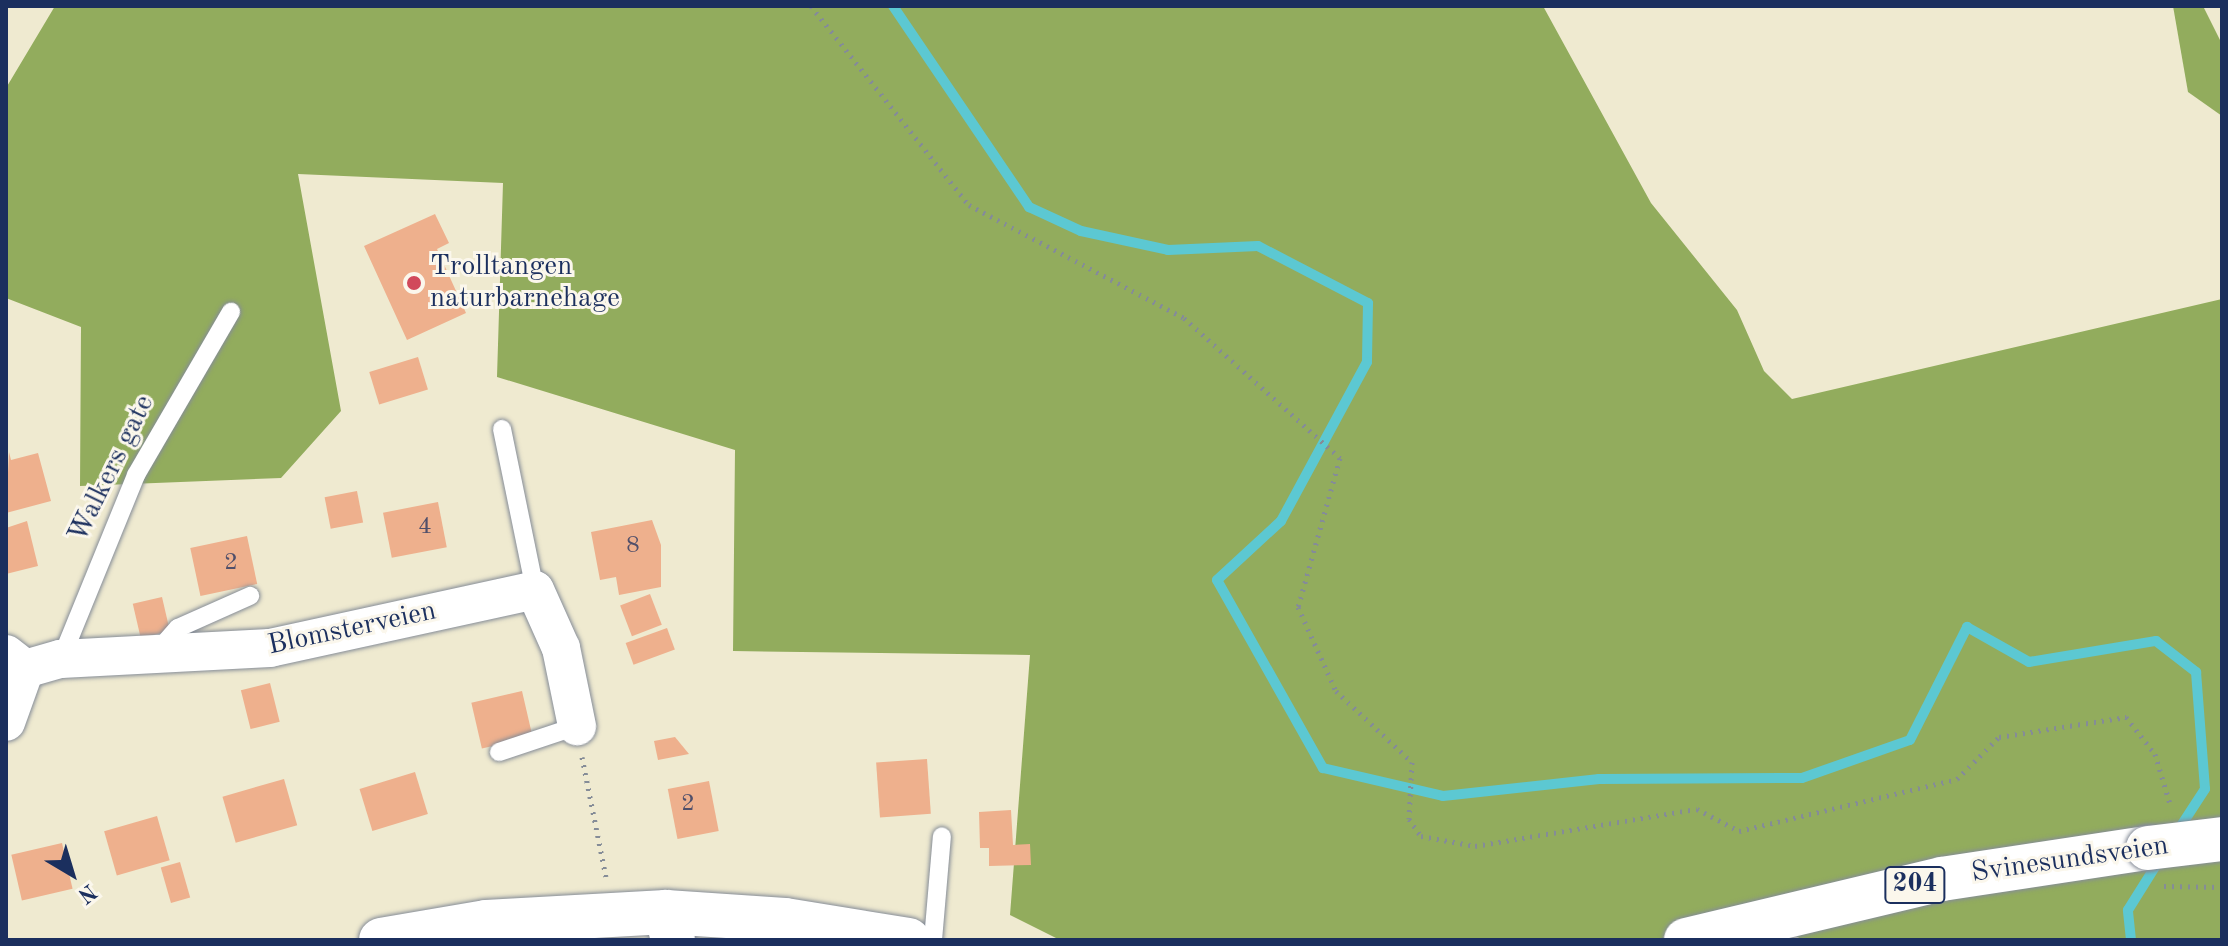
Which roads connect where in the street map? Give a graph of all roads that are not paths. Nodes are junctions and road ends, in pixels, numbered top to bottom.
1 (231, 312) dead end
2 (502, 429) dead end
3 (535, 590) junction
4 (250, 596) dead end
5 (151, 658) junction
6 (31, 661) edge
7 (6, 722) edge
8 (577, 726) joint
9 (499, 752) dead end
10 (942, 836) dead end
11 (2222, 839) edge
12 (670, 926) edge
13 (728, 927) edge
14 (381, 940) edge
15 (908, 940) edge
16 (933, 940) edge
17 (1686, 940) edge

1 - 6 lane, Walkers gate
2 - 3 lane
3 - 5 street, Blomsterveien
3 - 8 street
4 - 5 lane
5 - 6 street, Blomsterveien
6 - 7 street
8 - 9 lane
10 - 16 lane
11 - 17 highway, Svinesundsveien / 204, bridge
12 - 13 highway
12 - 14 highway
13 - 15 highway

